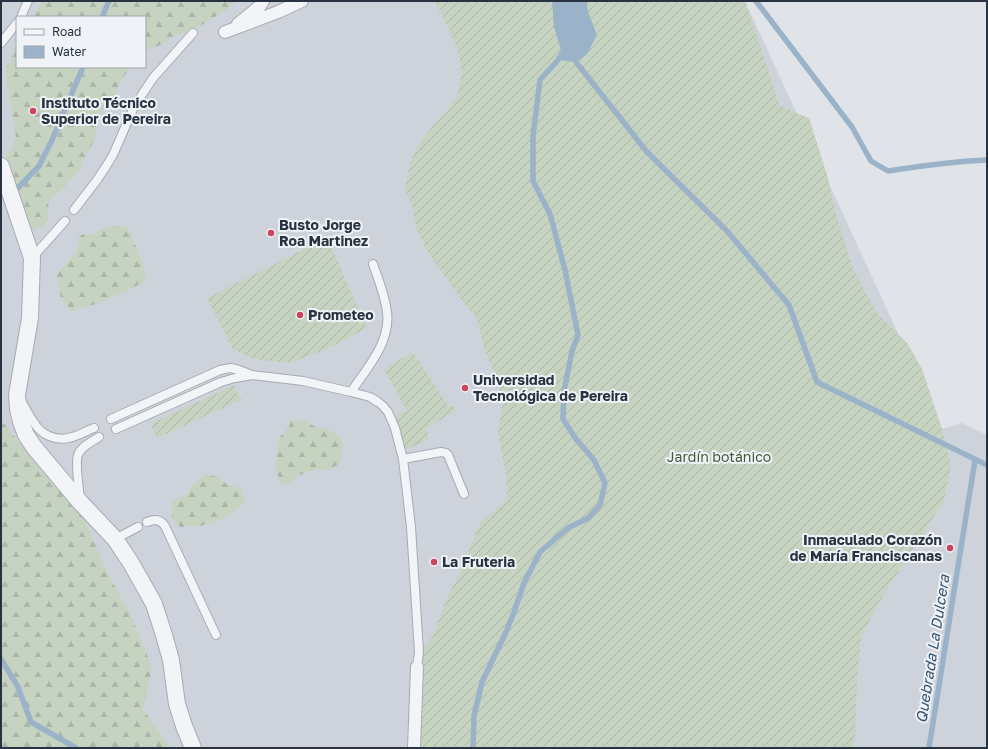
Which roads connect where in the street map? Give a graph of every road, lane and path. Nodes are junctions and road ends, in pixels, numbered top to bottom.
1 (28, 1) edge
2 (263, 1) edge
3 (302, 1) edge
4 (21, 16) edge
5 (16, 24) edge
6 (193, 33) dead end
7 (1, 43) edge
8 (1, 166) edge
9 (74, 210) dead end
10 (65, 221) dead end
11 (32, 258) junction
12 (373, 264) dead end
13 (252, 375) junction
14 (351, 392) junction
15 (17, 395) junction
16 (111, 419) dead end
17 (94, 428) dead end
18 (116, 429) dead end
19 (99, 437) dead end
20 (403, 459) junction
21 (464, 494) dead end
22 (80, 502) junction
23 (147, 522) dead end
24 (138, 527) dead end
25 (115, 539) junction
26 (216, 635) dead end
27 (417, 667) joint
28 (193, 748) edge
29 (414, 748) edge

1 - 4 lane
2 - 3 street
5 - 7 lane
6 - 9 lane
8 - 11 street
10 - 11 lane
11 - 15 street
12 - 14 lane
13 - 14 lane
13 - 16 lane
13 - 18 lane
14 - 20 lane
15 - 17 lane
15 - 22 street
19 - 22 lane
20 - 21 lane
20 - 27 lane
22 - 25 street
23 - 26 lane
24 - 25 lane
25 - 28 street
27 - 29 street

